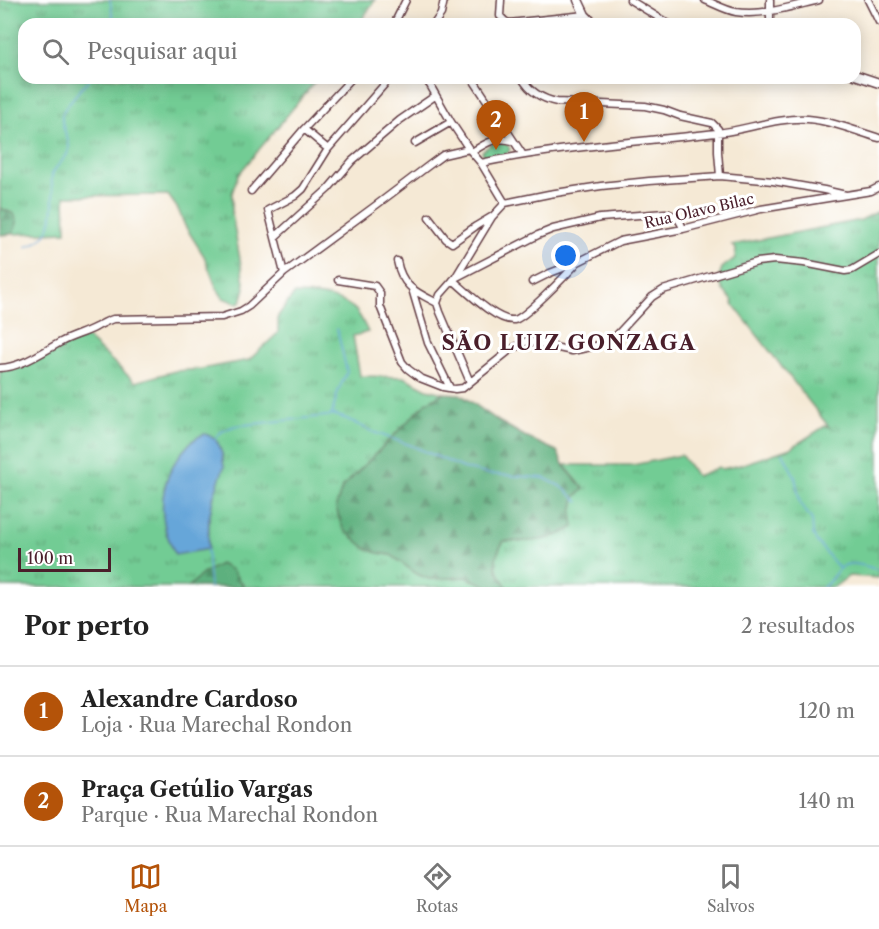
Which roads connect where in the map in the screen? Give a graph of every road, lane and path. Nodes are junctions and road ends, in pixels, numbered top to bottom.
1 (406, 0) edge
2 (444, 0) edge
3 (501, 0) edge
4 (578, 0) edge
5 (630, 0) edge
6 (705, 0) edge
7 (770, 0) edge
8 (818, 0) edge
9 (868, 0) edge
10 (770, 11) junction
11 (441, 14) junction
12 (585, 15) junction
13 (397, 18) edge
14 (438, 18) edge
15 (442, 18) edge
16 (502, 18) edge
17 (556, 18) edge
18 (588, 18) edge
19 (659, 18) edge
20 (770, 18) edge
21 (879, 22) edge
22 (861, 77) edge
23 (879, 83) edge
24 (346, 84) edge
25 (385, 84) edge
26 (429, 84) edge
27 (476, 84) edge
28 (526, 84) edge
29 (435, 96) junction
30 (451, 122) junction
31 (304, 129) junction
32 (718, 133) junction
33 (879, 138) edge
34 (514, 141) junction
35 (415, 143) dead end
36 (328, 150) junction
37 (470, 151) junction
38 (523, 155) junction
39 (480, 163) junction
40 (720, 176) junction
41 (879, 187) edge
42 (251, 191) dead end
43 (846, 195) junction
44 (505, 204) junction
45 (429, 217) dead end
46 (492, 217) junction
47 (683, 229) junction
48 (275, 237) junction
49 (879, 254) edge
50 (398, 261) dead end
51 (576, 263) junction
52 (284, 273) junction
53 (454, 279) junction
54 (338, 280) dead end
55 (532, 282) dead end
56 (412, 290) junction
57 (437, 303) junction
58 (0, 369) edge
59 (470, 382) junction
60 (450, 388) junction

1 - 13 street
2 - 11 street
3 - 16 street
4 - 12 main road
5 - 19 street
6 - 10 street
7 - 10 street
8 - 10 street
9 - 21 street
10 - 20 street
11 - 14 street
11 - 15 street
12 - 17 street
12 - 18 main road
22 - 23 main road
24 - 31 street
25 - 36 street
26 - 29 street
27 - 34 street
28 - 32 street
29 - 30 street
29 - 48 street
30 - 35 street
30 - 37 street
31 - 36 street
31 - 42 street
32 - 33 street
32 - 38 street
32 - 40 street
34 - 37 street
34 - 38 street
36 - 48 street
37 - 39 street
37 - 52 street
38 - 39 street
39 - 44 street
40 - 43 street
40 - 44 street
41 - 43 street, Rua Olavo Bilac
43 - 47 street, Rua Olavo Bilac
44 - 46 street
45 - 46 street
46 - 53 street
47 - 51 street, Rua Olavo Bilac
47 - 53 street
48 - 52 street
49 - 59 street
50 - 56 street
51 - 53 street
51 - 55 street, Rua Olavo Bilac
52 - 58 street
53 - 57 street
54 - 60 street
56 - 57 street
56 - 60 street
57 - 59 street
59 - 60 street

